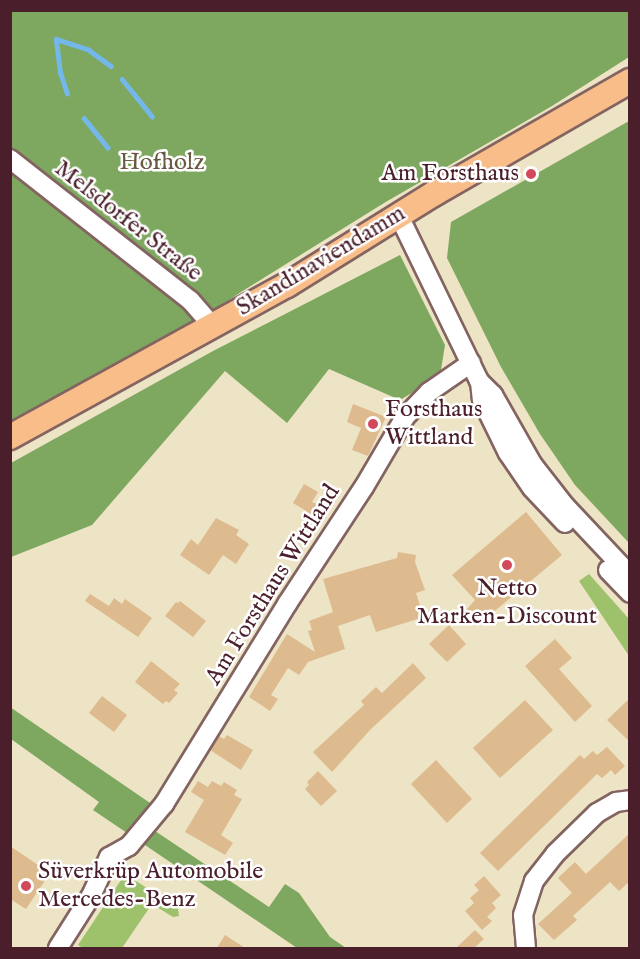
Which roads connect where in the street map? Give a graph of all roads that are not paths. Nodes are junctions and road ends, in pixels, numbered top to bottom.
1 (630, 81) edge
2 (10, 159) edge
3 (399, 216) junction
4 (212, 325) junction
5 (471, 363) junction
6 (479, 381) junction
7 (10, 437) edge
8 (630, 575) edge
9 (630, 592) edge
10 (630, 800) edge
11 (58, 948) edge
12 (526, 948) edge

1 - 3 main road, Skandinaviendamm
2 - 4 street, Melsdorfer Straße
3 - 4 main road, Skandinaviendamm
3 - 5 street
4 - 7 main road, Skandinaviendamm
5 - 6 street
5 - 11 street, Am Forsthaus Wittland
6 - 8 street
6 - 9 street
10 - 12 street

